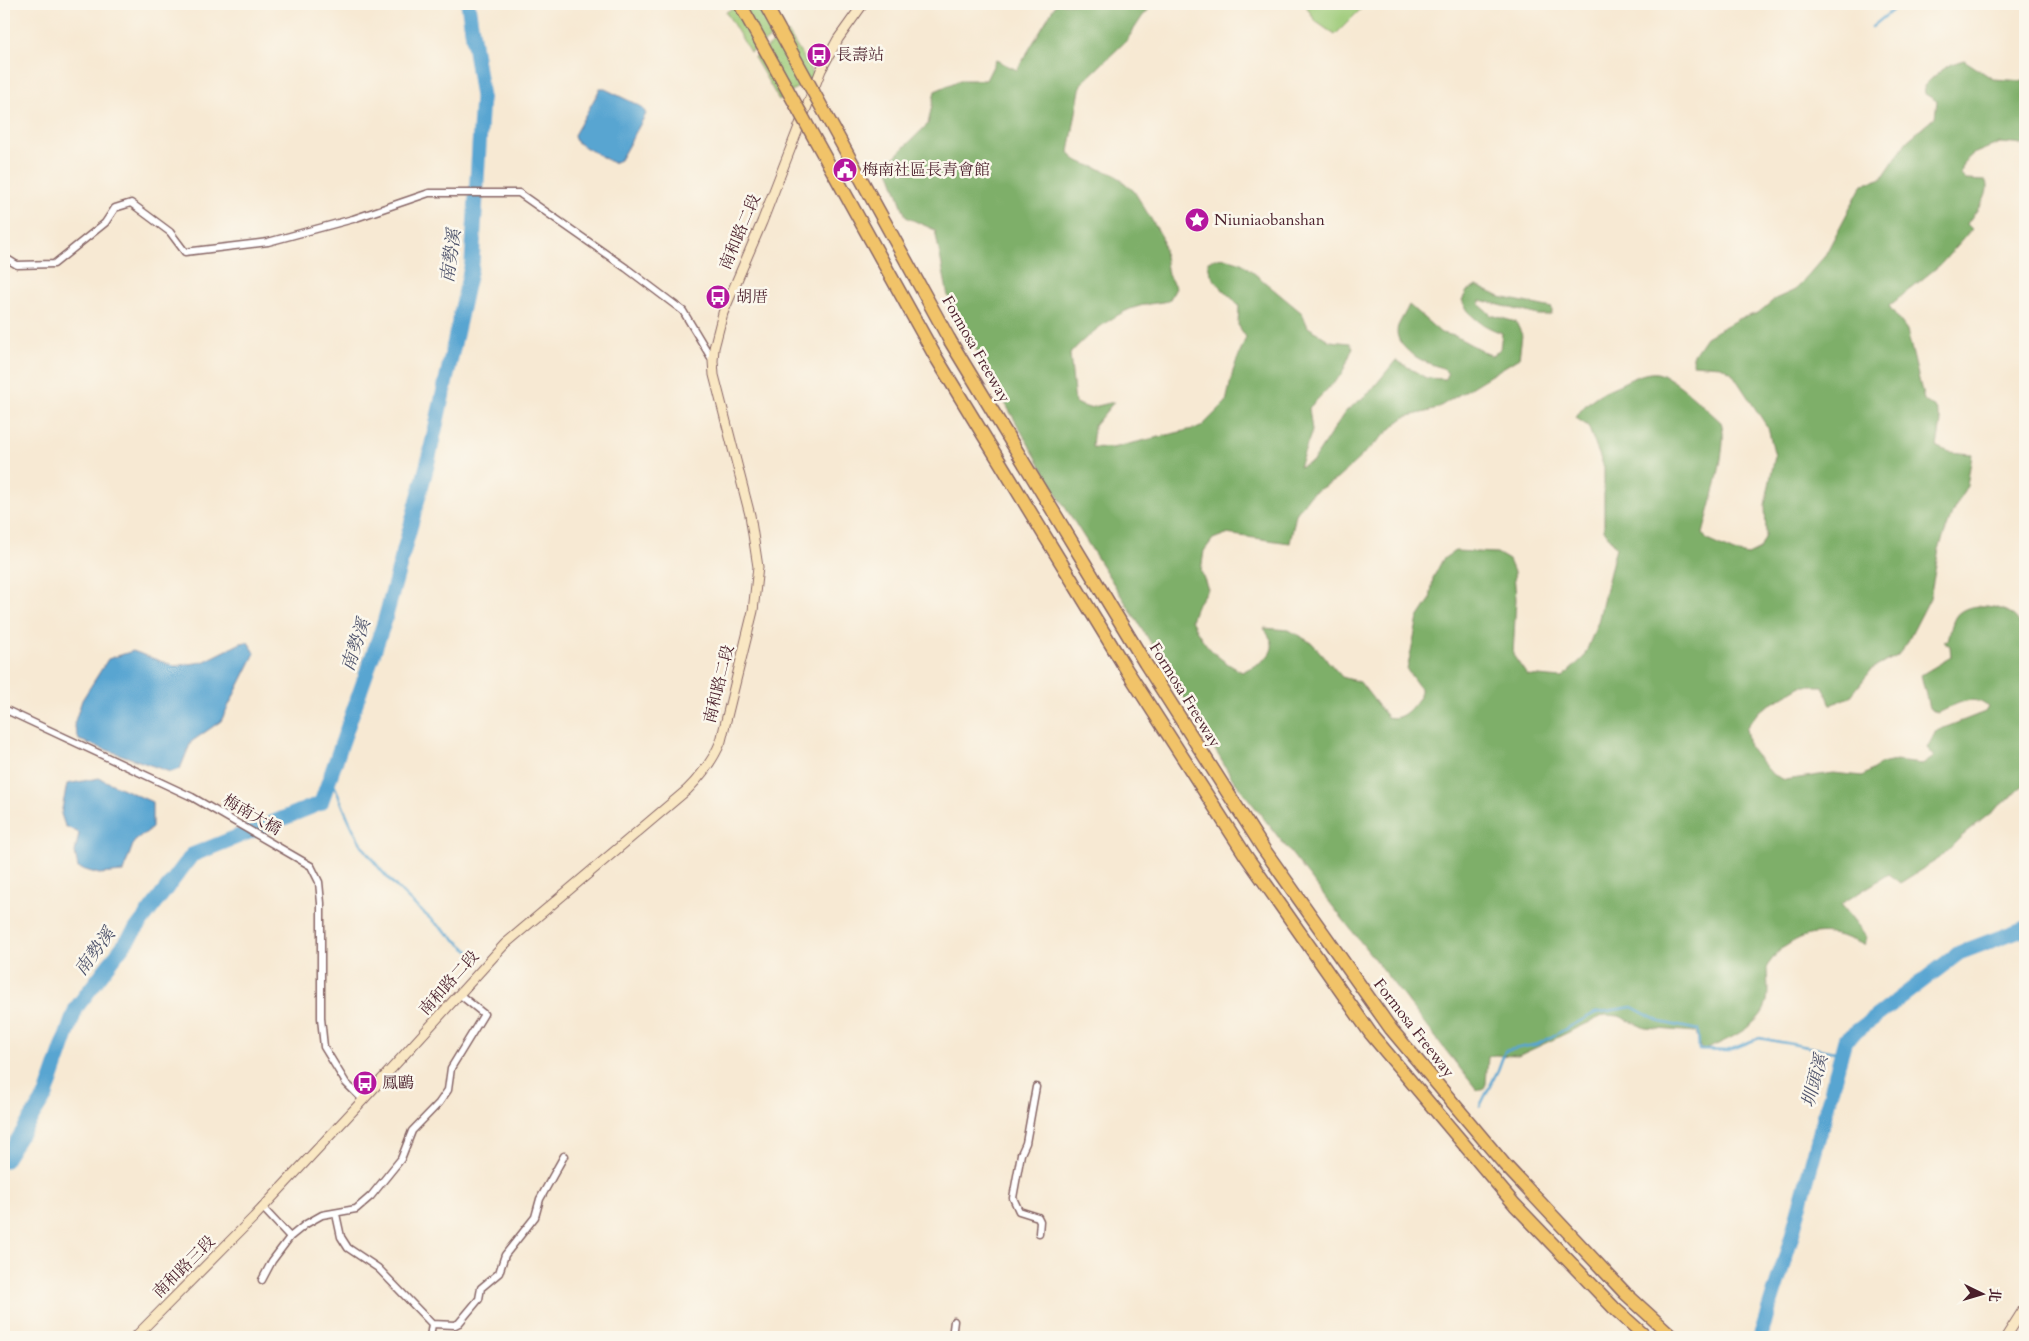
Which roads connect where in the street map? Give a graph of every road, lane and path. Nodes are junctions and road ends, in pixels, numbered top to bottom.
1 (740, 4) edge
2 (764, 4) edge
3 (863, 4) edge
4 (4, 258) edge
5 (713, 361) junction
6 (4, 709) edge
7 (458, 994) junction
8 (1036, 1087) dead end
9 (363, 1100) junction
10 (564, 1156) dead end
11 (262, 1207) junction
12 (336, 1214) junction
13 (254, 1217) joint
14 (1039, 1233) dead end
15 (290, 1237) junction
16 (262, 1280) dead end
17 (2025, 1307) edge
18 (954, 1321) dead end
19 (432, 1324) junction
20 (135, 1337) edge
21 (430, 1337) edge
22 (952, 1337) edge
23 (1646, 1337) edge
24 (1673, 1337) edge
25 (2006, 1337) edge

1 - 23 highway, bridge
2 - 24 highway, Formosa Freeway, bridge
3 - 5 main road, 南和路二段
4 - 5 street
5 - 7 main road, 南和路二段
6 - 9 street, 梅南大橋
7 - 9 main road, 南和路二段
7 - 12 street
8 - 14 street
9 - 11 main road, 南和路二段
10 - 19 street
11 - 13 main road, 南和路二段
11 - 15 street
12 - 15 street
12 - 19 street
13 - 20 main road, 南和路三段
15 - 16 street
17 - 25 main road
18 - 22 street
19 - 21 street

